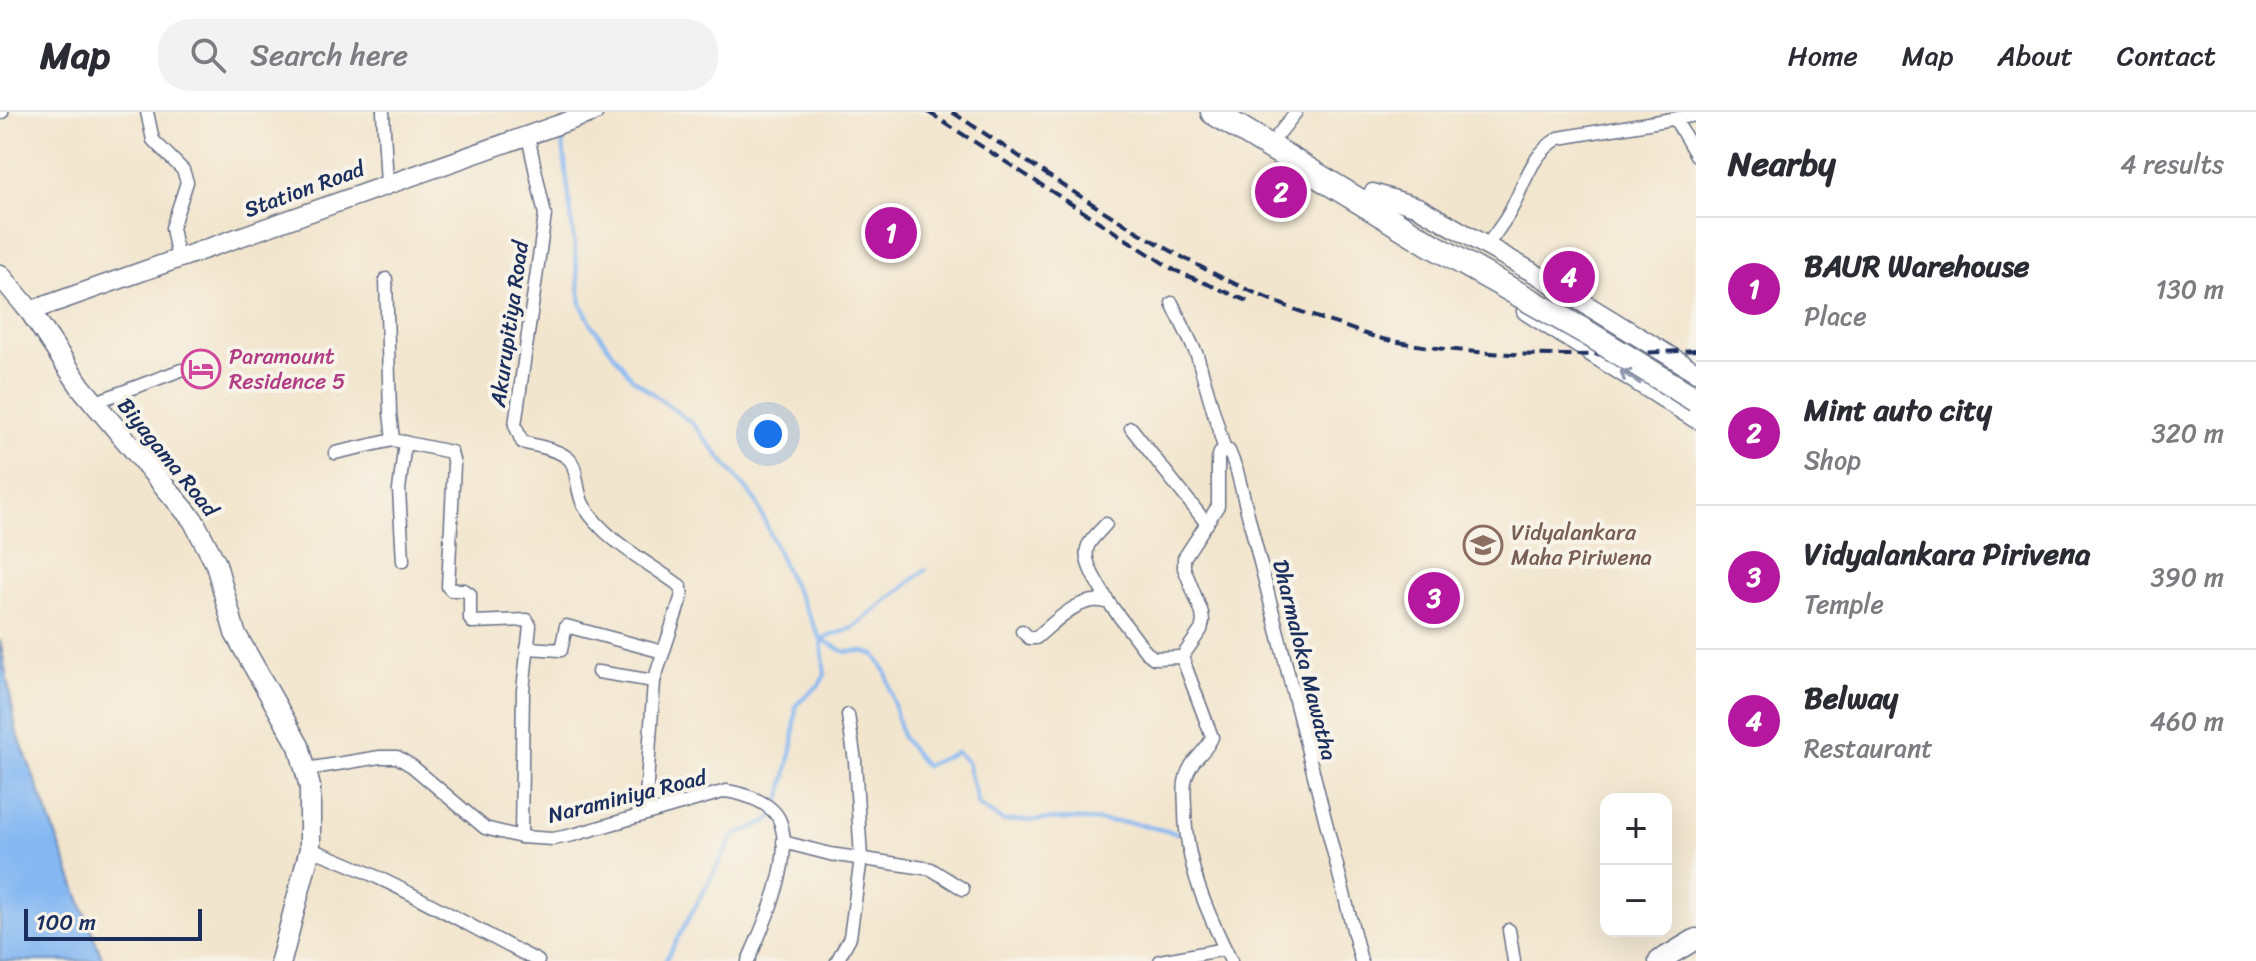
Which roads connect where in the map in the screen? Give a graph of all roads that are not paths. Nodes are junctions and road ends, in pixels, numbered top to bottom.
1 (147, 112) edge
2 (383, 112) edge
3 (594, 112) edge
4 (1213, 112) edge
5 (1240, 112) edge
6 (1296, 112) edge
7 (1696, 115) edge
8 (1675, 119) junction
9 (1278, 135) junction
10 (528, 136) junction
11 (1696, 155) edge
12 (387, 185) junction
13 (1368, 199) junction
14 (1432, 237) junction
15 (1486, 247) junction
16 (178, 259) junction
17 (0, 275) edge
18 (1541, 277) junction
19 (386, 279) dead end
20 (1172, 303) dead end
21 (1523, 309) junction
22 (30, 311) junction
23 (181, 370) dead end
24 (1696, 373) edge
25 (1696, 382) edge
26 (93, 403) junction
27 (1687, 403) edge
28 (1696, 419) edge
29 (1131, 428) dead end
30 (399, 441) junction
31 (1225, 451) junction
32 (335, 453) dead end
33 (1106, 524) dead end
34 (1207, 524) junction
35 (403, 561) dead end
36 (1109, 603) junction
37 (1022, 631) dead end
38 (527, 648) junction
39 (663, 652) junction
40 (1182, 657) junction
41 (598, 672) dead end
42 (654, 681) junction
43 (848, 715) dead end
44 (307, 769) junction
45 (645, 813) junction
46 (521, 837) junction
47 (783, 842) junction
48 (310, 849) junction
49 (861, 858) junction
50 (963, 889) dead end
51 (1509, 930) dead end
52 (1696, 939) edge
53 (1228, 955) edge
54 (281, 961) edge
55 (538, 961) edge
56 (748, 961) edge
57 (837, 961) edge
58 (1160, 961) edge
59 (1361, 961) edge
60 (1514, 961) edge
61 (1659, 961) edge

1 - 16 street
2 - 12 street
3 - 10 street, Station Road
4 - 13 highway
5 - 9 highway
6 - 9 street
7 - 8 street
8 - 11 street
8 - 15 street
9 - 13 highway
10 - 12 street, Station Road
10 - 39 street, Akurupitiya Road
12 - 16 street, Station Road
13 - 14 highway
13 - 15 street
13 - 21 street
14 - 25 highway
14 - 27 highway, bridge
15 - 18 street
16 - 22 street, Station Road
17 - 22 main road, Biyagama Road
18 - 21 street
18 - 24 street
19 - 30 street
20 - 31 street, Dharmaloka Mawatha
27 -> 21 street
22 - 26 main road, Biyagama Road
23 - 26 street
24 - 27 street
26 - 44 main road, Biyagama Road
27 - 28 street
29 - 34 street
30 - 32 street
30 - 35 street
30 - 38 street
31 - 34 street
31 - 59 street, Dharmaloka Mawatha
33 - 36 street
34 - 40 street
36 - 37 street
36 - 40 street
38 - 39 street
38 - 46 street
39 - 42 street, Akurupitiya Road
40 - 53 street
41 - 42 street
42 - 45 street, Akurupitiya Road
43 - 49 street
44 - 46 street, Naraminiya Road
44 - 48 main road, Biyagama Road
45 - 46 street, Naraminiya Road
45 - 47 street, Naraminiya Road
47 - 49 street
47 - 56 street, Naraminiya Road
48 - 54 main road, Biyagama Road
48 - 55 street
49 - 50 street
49 - 57 street
51 - 60 street
52 - 61 main road
53 - 58 street

